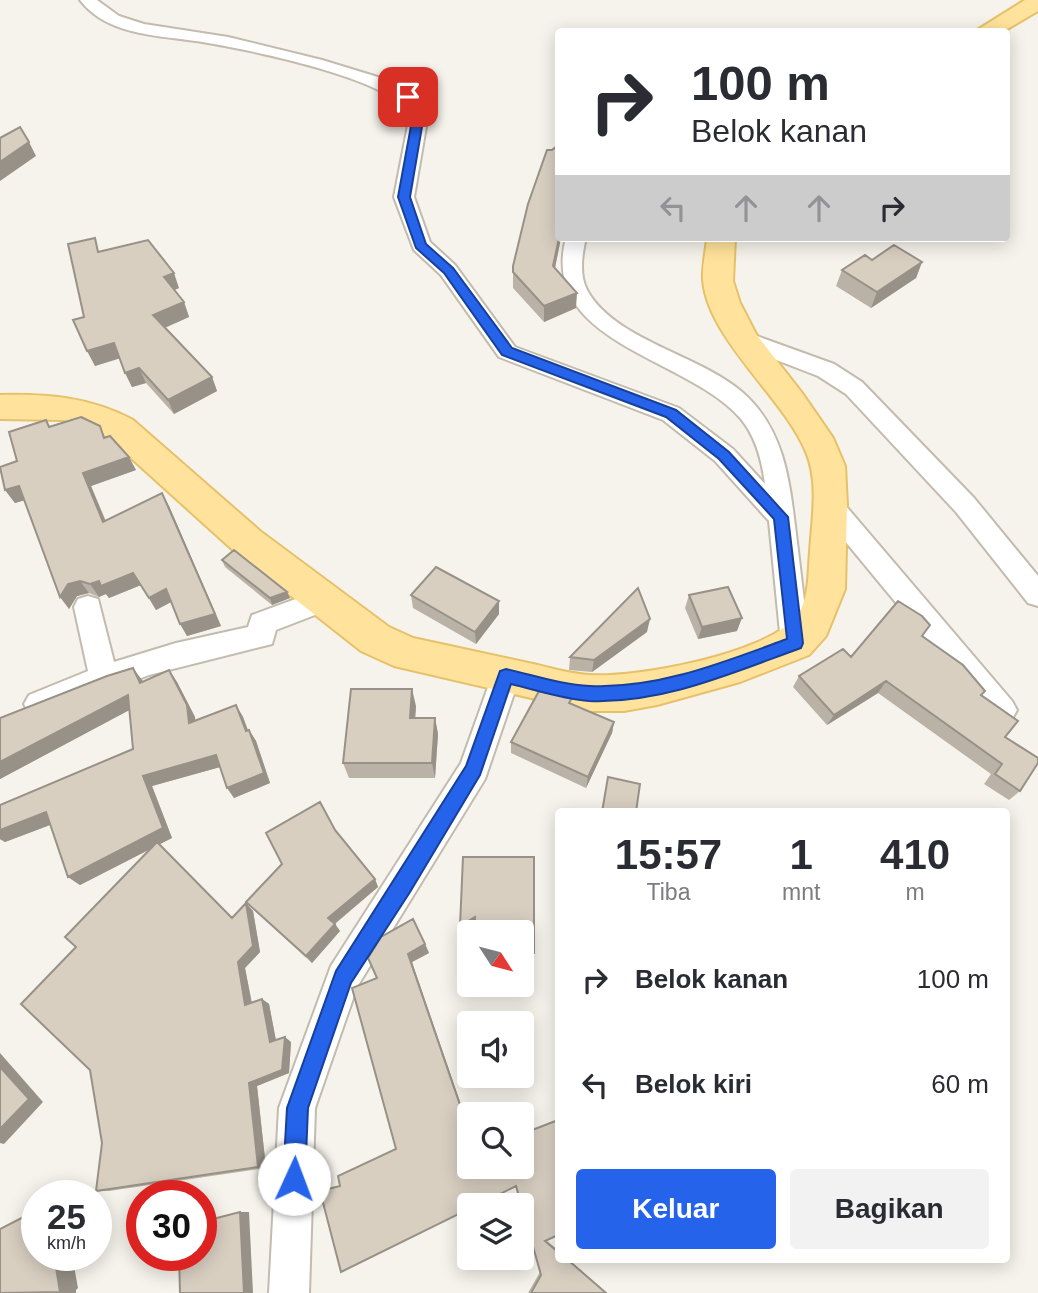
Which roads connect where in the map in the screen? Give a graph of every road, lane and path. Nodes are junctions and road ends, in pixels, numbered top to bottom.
1 (88, 0) edge
2 (1038, 2) edge
3 (992, 28) edge
4 (576, 242) edge
5 (721, 242) edge
6 (743, 339) junction
7 (0, 407) edge
8 (830, 505) junction
9 (781, 517) junction
10 (1038, 595) edge
11 (323, 600) junction
12 (88, 607) dead end
13 (795, 643) junction
14 (103, 676) junction
15 (506, 676) junction
16 (1002, 710) edge
17 (10, 717) edge
18 (289, 1293) edge

1 - 9 street
2 - 3 main road
4 - 9 street
5 - 6 main road
6 - 8 main road
6 - 10 street
7 - 11 main road
8 - 13 main road
8 - 16 street
9 - 13 street
11 - 14 street
11 - 15 main road
12 - 14 street
13 - 15 main road
14 - 17 street
15 - 18 street

